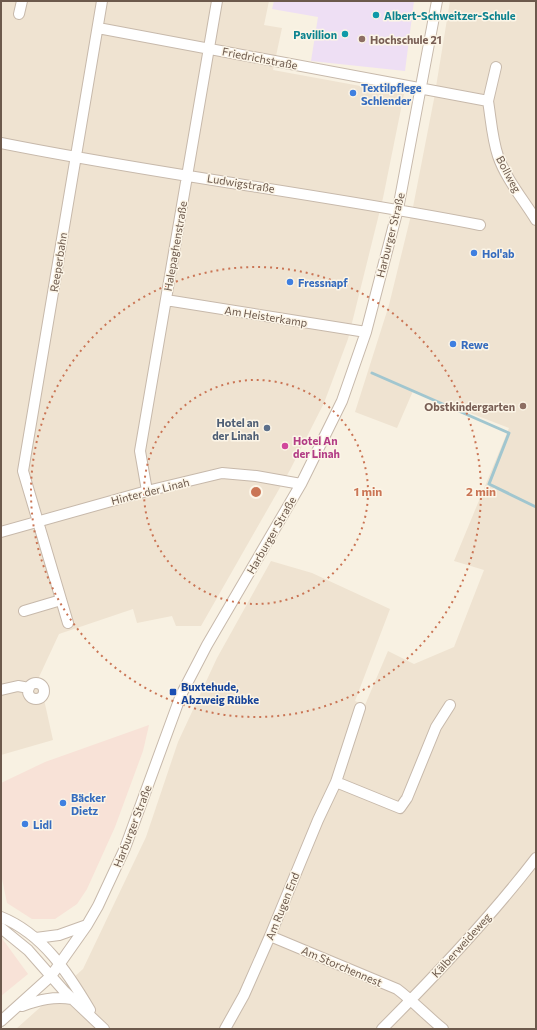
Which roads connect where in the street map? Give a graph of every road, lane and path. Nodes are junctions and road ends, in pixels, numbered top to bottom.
1 (22, 1) edge
2 (102, 1) edge
3 (217, 1) edge
4 (438, 1) edge
5 (19, 14) dead end
6 (98, 28) junction
7 (209, 48) junction
8 (496, 67) dead end
9 (422, 88) junction
10 (488, 101) junction
11 (1, 143) edge
12 (75, 158) junction
13 (187, 175) junction
14 (398, 209) junction
15 (536, 220) edge
16 (480, 225) dead end
17 (166, 300) junction
18 (366, 332) junction
19 (302, 484) junction
20 (147, 491) junction
21 (36, 522) junction
22 (1, 532) edge
23 (61, 600) junction
24 (24, 611) dead end
25 (68, 623) dead end
26 (29, 688) dead end
27 (1, 690) edge
28 (450, 705) dead end
29 (360, 708) dead end
30 (336, 782) junction
31 (536, 858) edge
32 (1, 917) edge
33 (87, 925) junction
34 (1, 928) edge
35 (270, 936) junction
36 (36, 938) junction
37 (59, 964) junction
38 (51, 976) junction
39 (72, 999) junction
40 (411, 1000) junction
41 (17, 1008) junction
42 (96, 1020) junction
43 (1, 1021) edge
44 (104, 1029) edge
45 (225, 1029) edge
46 (382, 1029) edge
47 (443, 1029) edge

1 - 5 street
2 - 6 street, Reeperbahn
3 - 7 street, Halepaghenstraße
4 - 9 street, Harburger Straße
6 - 7 street, Friedrichstraße
6 - 12 street, Reeperbahn
7 - 9 street, Friedrichstraße
7 - 13 street, Halepaghenstraße
8 - 10 street, Bollweg
9 - 10 street
9 - 14 street, Harburger Straße
10 - 15 street, Bollweg
11 - 12 street, Ludwigstraße
12 - 13 street, Ludwigstraße
12 - 21 street, Reeperbahn
13 - 14 street, Ludwigstraße
13 - 17 street, Halepaghenstraße
14 - 16 street, Ludwigstraße
14 - 18 street, Harburger Straße
17 - 18 street, Am Heisterkamp
17 - 20 street, Halepaghenstraße
18 - 19 street, Harburger Straße
19 - 20 street, Hinter der Linah
19 - 33 street, Harburger Straße
20 - 21 street, Hinter der Linah
21 - 22 street, Hinter der Linah
21 - 23 street, Reeperbahn
23 - 24 street
23 - 25 street, Reeperbahn
26 - 27 street
28 - 30 street
29 - 30 street, Am Rugen End
30 - 35 street, Am Rugen End
31 - 40 street, Kälberweideweg
32 - 36 street
33 - 36 street
33 - 37 street, Harburger Straße
34 - 38 street
35 - 40 street, Am Storchennest
35 - 45 street, Am Rugen End
36 - 37 street
37 - 38 street, Harburger Straße
37 - 42 street
38 - 39 street
38 - 41 street, Harburger Straße
39 - 41 street
39 - 42 street
40 - 46 street, Kälberweideweg
40 - 47 street, Am Storchennest
41 - 43 street, Harburger Straße
42 - 44 street

